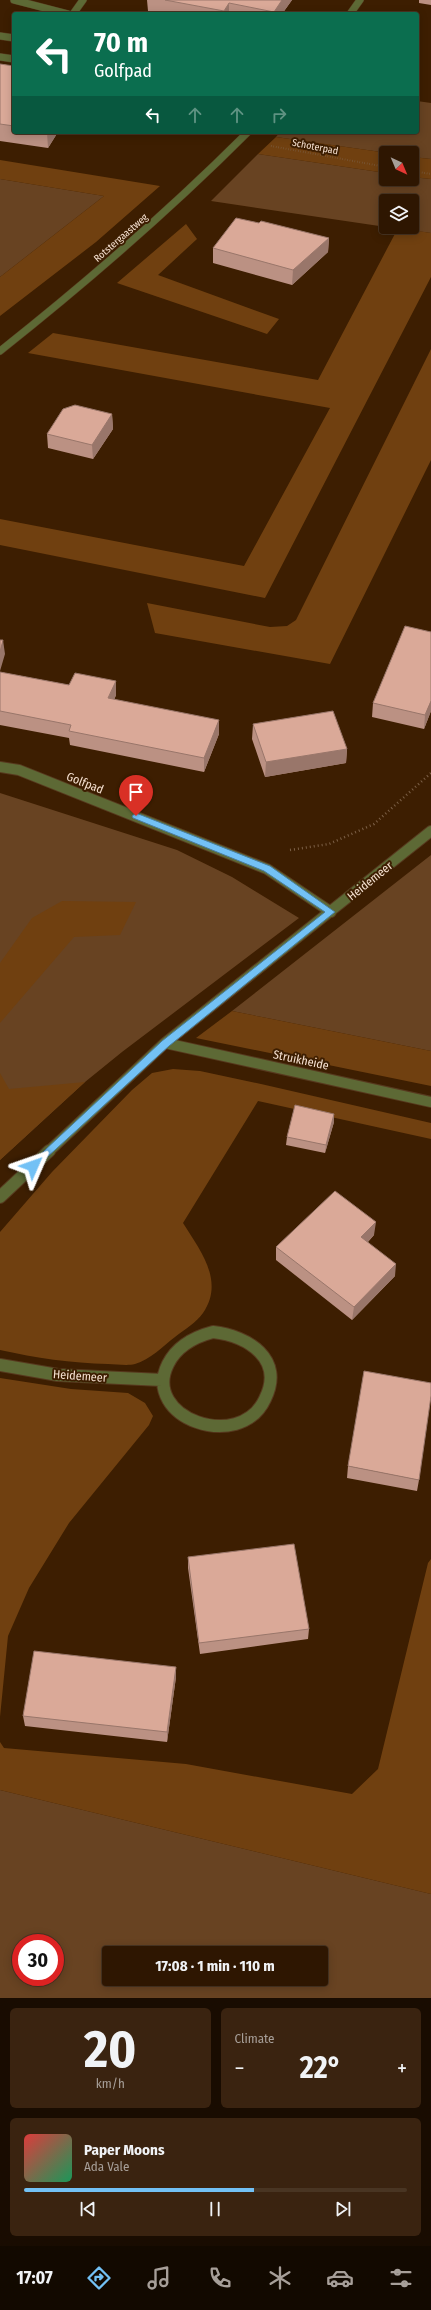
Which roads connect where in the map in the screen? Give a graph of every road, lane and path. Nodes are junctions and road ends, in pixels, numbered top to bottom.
1 (14, 0) edge
2 (83, 0) edge
3 (360, 0) edge
4 (60, 12) edge
5 (74, 12) edge
6 (351, 12) edge
7 (0, 36) edge
8 (12, 38) edge
9 (0, 57) edge
10 (12, 59) edge
11 (246, 134) edge
12 (241, 139) junction
13 (379, 167) edge
14 (419, 172) edge
15 (431, 174) edge
16 (0, 350) edge
17 (0, 767) edge
18 (431, 773) edge
19 (431, 831) edge
20 (267, 869) junction
21 (331, 912) junction
22 (166, 1043) junction
23 (431, 1102) edge
24 (0, 1197) edge
25 (0, 1365) edge
26 (162, 1380) junction

1 - 4 street
2 - 5 street
3 - 6 street
7 - 8 street
9 - 10 street
11 - 12 street, Rotstergaastweg
12 - 13 path, Schoterpad
12 - 16 street, Rotstergaastweg
14 - 15 path
17 - 20 street, Golfpad
18 - 20 path
19 - 21 street, Heidemeer
20 - 21 street, Golfpad
21 - 22 street, Heidemeer
22 - 23 street, Struikheide
22 - 24 street, Heidemeer
25 - 26 street, Heidemeer
26 - 26 street

